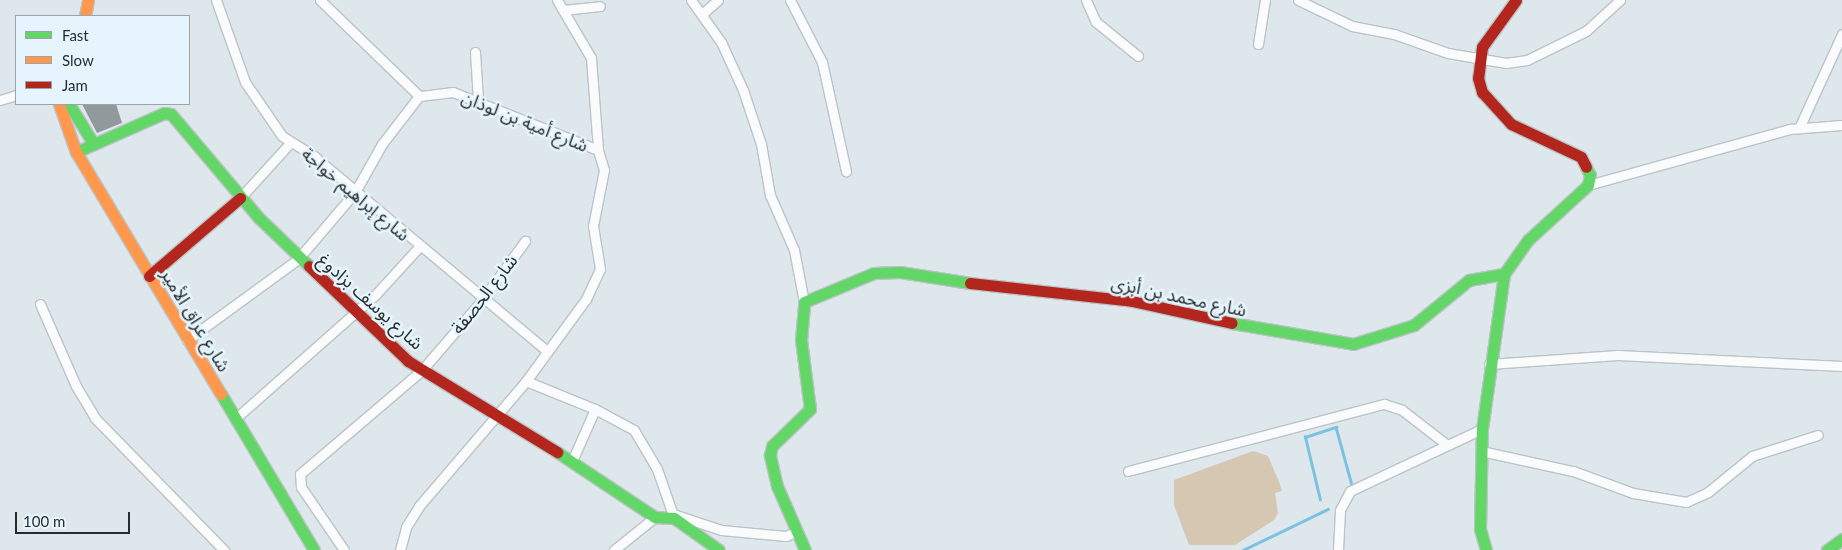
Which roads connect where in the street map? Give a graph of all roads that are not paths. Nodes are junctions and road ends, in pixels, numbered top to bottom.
1 (216, 0) edge
2 (320, 0) edge
3 (557, 0) edge
4 (691, 0) edge
5 (718, 0) edge
6 (790, 0) edge
7 (1086, 0) edge
8 (1265, 0) edge
9 (1298, 0) edge
10 (1516, 0) edge
11 (1620, 0) edge
12 (89, 1) edge
13 (600, 6) dead end
14 (563, 10) junction
15 (702, 14) junction
16 (85, 15) edge
17 (1842, 34) edge
18 (1258, 44) dead end
19 (475, 52) dead end
20 (1138, 56) dead end
21 (1478, 58) junction
22 (15, 95) edge
23 (419, 96) junction
24 (0, 99) edge
25 (478, 100) junction
26 (59, 105) edge
27 (70, 105) edge
28 (1842, 125) edge
29 (1799, 128) junction
30 (291, 142) junction
31 (92, 144) junction
32 (598, 150) junction
33 (76, 152) junction
34 (846, 171) dead end
35 (1588, 185) junction
36 (355, 192) junction
37 (240, 198) junction
38 (525, 240) dead end
39 (420, 246) junction
40 (298, 258) junction
41 (1504, 274) junction
42 (149, 276) junction
43 (483, 299) junction
44 (804, 302) junction
45 (40, 304) dead end
46 (356, 311) junction
47 (187, 340) junction
48 (547, 351) junction
49 (1489, 364) junction
50 (1842, 366) edge
51 (422, 370) junction
52 (526, 381) junction
53 (595, 409) junction
54 (236, 418) junction
55 (497, 418) junction
56 (1482, 429) junction
57 (1818, 435) dead end
58 (1446, 444) junction
59 (1481, 451) junction
60 (572, 461) junction
61 (1128, 471) dead end
62 (674, 516) junction
63 (655, 518) junction
64 (798, 531) junction
65 (1842, 539) edge
66 (1842, 544) edge
67 (224, 550) edge
68 (314, 550) edge
69 (344, 550) edge
70 (400, 550) edge
71 (614, 550) edge
72 (719, 550) edge
73 (805, 550) edge
74 (1338, 550) edge
75 (1486, 550) edge
76 (1828, 550) edge
77 (1834, 550) edge

1 - 30 street, شارع إبراهيم خواجة
2 - 23 street
3 - 14 street
4 - 15 street
5 - 15 street
6 - 34 street
7 - 20 street
8 - 18 street
9 - 21 street
10 - 21 street
11 - 21 street
12 - 16 street
13 - 14 street
14 - 32 street
15 - 44 street
17 - 29 street
19 - 25 street
21 - 35 street
22 - 24 street
23 - 25 street, شارع أمية بن لوذان
23 - 36 street
25 - 32 street, شارع أمية بن لوذان
26 - 33 street, شارع عراق الأمير
27 - 31 street
28 - 29 street
29 - 35 street
30 - 36 street, شارع إبراهيم خواجة
30 - 37 street
31 - 33 street
31 - 37 street, شارع يوسف بزادوغ
32 - 48 street, شارع أمية بن لوذان
33 - 42 street, شارع عراق الأمير
35 - 41 street
36 - 39 street, شارع إبراهيم خواجة
36 - 40 street
37 - 40 street, شارع يوسف بزادوغ
37 - 42 street
38 - 43 street, شارع الحصفة
39 - 43 street, شارع إبراهيم خواجة
39 - 46 street
40 - 46 street, شارع يوسف بزادوغ
40 - 47 street
41 - 44 street, شارع محمد بن أبزى
41 - 49 street
42 - 47 street, شارع عراق الأمير
43 - 48 street, شارع إبراهيم خواجة
43 - 51 street, شارع الحصفة
44 - 64 street
45 - 67 street
46 - 51 street, شارع يوسف بزادوغ
46 - 54 street
47 - 54 street, شارع عراق الأمير
48 - 52 street, شارع أمية بن لوذان
49 - 50 street
49 - 56 street
51 - 55 street, شارع يوسف بزادوغ
51 - 69 street, شارع الحصفة
52 - 53 street
52 - 55 street, شارع أمية بن لوذان
53 - 60 street
53 - 62 street
54 - 68 street, شارع عراق الأمير
55 - 60 street, شارع يوسف بزادوغ
55 - 70 street, شارع أمية بن لوذان
56 - 58 street
56 - 59 street
57 - 59 street
58 - 61 street
58 - 74 street
59 - 75 street
60 - 63 street, شارع يوسف بزادوغ
62 - 63 street
62 - 64 street
62 - 72 street
63 - 71 street
64 - 73 street
65 - 76 street
66 - 77 street

